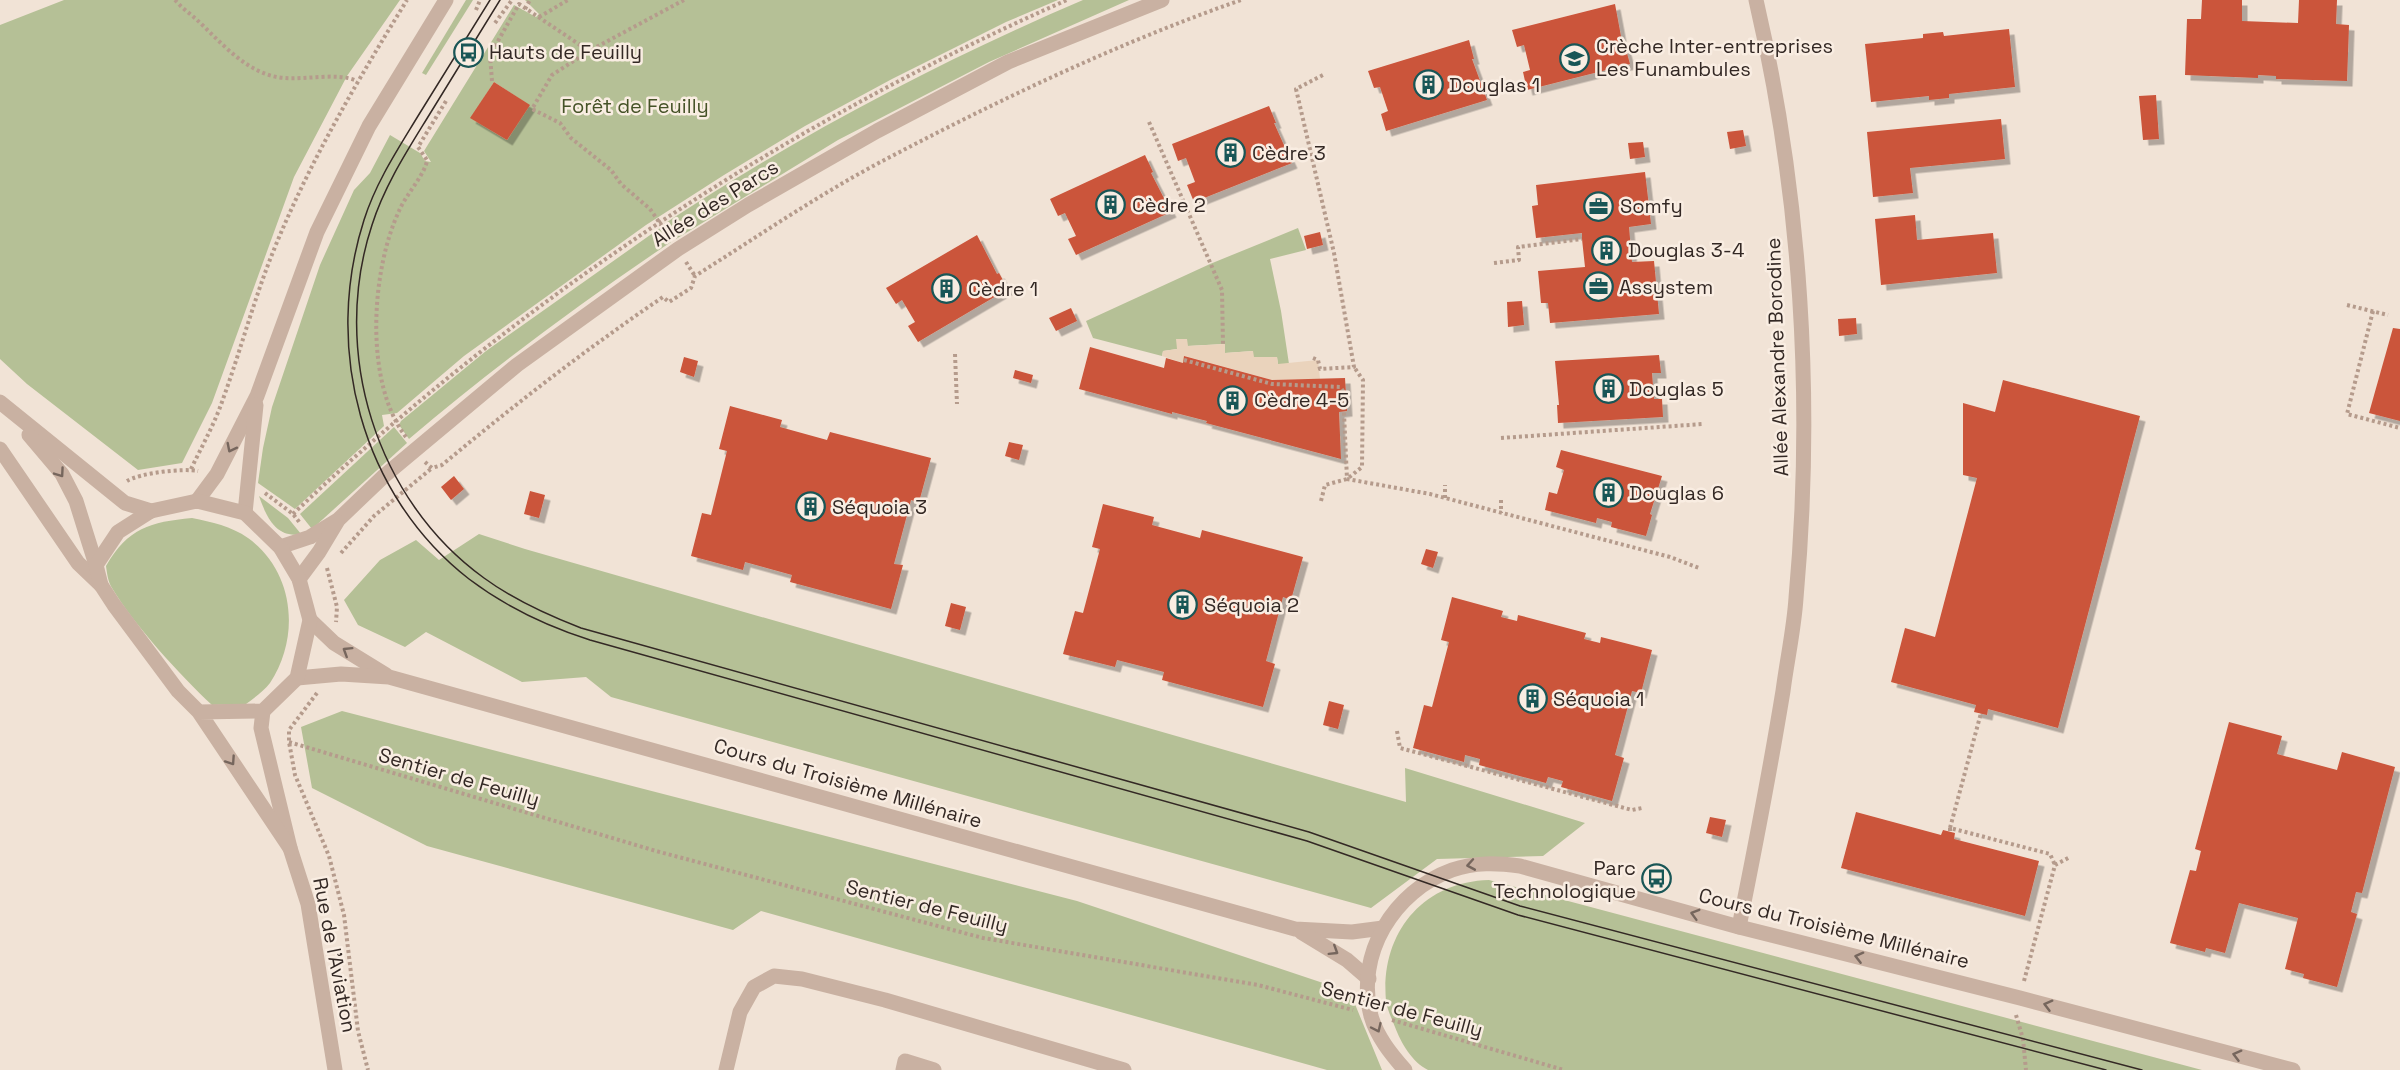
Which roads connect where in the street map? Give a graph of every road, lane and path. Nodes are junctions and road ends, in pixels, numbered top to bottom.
1 (175, 0) edge
2 (407, 0) edge
3 (446, 0) edge
4 (480, 0) edge
5 (512, 0) edge
6 (530, 0) edge
7 (568, 0) edge
8 (684, 0) edge
9 (1067, 0) edge
10 (1162, 0) edge
11 (1241, 0) edge
12 (1756, 0) edge
13 (525, 9) junction
14 (476, 10) dead end
15 (539, 17) junction
16 (495, 22) dead end
17 (589, 51) junction
18 (1323, 75) dead end
19 (357, 81) junction
20 (492, 81) dead end
21 (446, 101) dead end
22 (1149, 122) dead end
23 (661, 223) junction
24 (1582, 239) dead end
25 (1494, 263) dead end
26 (2347, 305) dead end
27 (2373, 311) junction
28 (2388, 315) dead end
29 (1223, 344) dead end
30 (955, 354) dead end
31 (1313, 358) dead end
32 (1184, 360) dead end
33 (1354, 367) junction
34 (257, 396) junction
35 (957, 404) dead end
36 (5, 407) edge
37 (394, 422) junction
38 (1703, 424) dead end
39 (2400, 428) edge
40 (1501, 438) dead end
41 (0, 449) edge
42 (415, 450) junction
43 (432, 468) junction
44 (191, 469) dead end
45 (1347, 479) junction
46 (1445, 485) dead end
47 (1445, 498) junction
48 (1501, 500) dead end
49 (197, 501) junction
50 (1321, 501) dead end
51 (151, 511) junction
52 (245, 513) junction
53 (1501, 513) junction
54 (338, 520) junction
55 (310, 537) junction
56 (280, 547) junction
57 (319, 552) junction
58 (96, 565) junction
59 (1699, 568) dead end
60 (327, 569) junction
61 (299, 579) junction
62 (101, 585) junction
63 (310, 620) junction
64 (334, 643) junction
65 (325, 675) junction
66 (389, 677) junction
67 (297, 678) junction
68 (263, 711) junction
69 (199, 712) junction
70 (1981, 713) dead end
71 (1397, 731) dead end
72 (289, 742) junction
73 (1642, 808) dead end
74 (290, 848) junction
75 (2070, 857) dead end
76 (2055, 865) junction
77 (1739, 927) junction
78 (1383, 928) junction
79 (1295, 929) junction
80 (1368, 979) junction
81 (2020, 998) junction
82 (1371, 1016) junction
83 (335, 1070) edge
84 (368, 1070) edge
85 (726, 1070) edge
86 (903, 1070) edge
87 (934, 1070) edge
88 (1124, 1070) edge
89 (1405, 1070) edge
90 (1564, 1070) edge
91 (2026, 1070) edge
92 (2293, 1070) edge

1 - 19 path
2 - 19 path
3 - 34 street
4 - 14 path
5 - 16 path
6 - 13 path
7 - 15 path
8 - 17 path
9 - 23 path
10 - 42 street, Allée des Parcs
11 - 43 path
12 - 77 street, Allée Alexandre Borodine
13 - 15 path
13 - 20 path
15 - 17 path
17 - 23 path
18 - 33 path
19 - 44 path
21 - 37 path
22 - 29 path
23 - 37 path
24 - 25 path
26 - 27 path
27 - 28 path
27 - 39 path
30 - 35 path
31 - 33 path
32 - 45 path
33 - 45 path
34 -> 49 street
34 - 52 street
36 - 51 street, Rue de l'Aviation
36 -> 58 street, Rue de l'Aviation
37 - 42 path
37 - 55 path
38 - 40 path
41 - 62 street
42 - 43 path
42 - 54 street, Allée des Parcs
43 - 60 path
45 - 47 path
45 - 50 path
46 - 47 path
47 - 53 path
48 - 53 path
49 - 51 street
49 - 52 street
51 - 58 street
52 - 56 street
53 - 59 path
54 - 55 street, Allée des Parcs
54 - 57 street, Allée des Parcs
55 - 56 street, Allée des Parcs
56 - 61 street
57 - 60 path
57 - 61 street, Allée des Parcs
58 - 62 street, Rue de l'Aviation
60 - 64 path
61 - 63 street
62 - 69 street, Rue de l'Aviation
63 - 64 street, Cours du Troisième Millénaire
63 - 67 street
66 -> 64 street, Cours du Troisième Millénaire
65 - 66 street, Cours du Troisième Millénaire
65 - 67 street, Cours du Troisième Millénaire
65 - 72 path
66 - 79 street, Cours du Troisième Millénaire
67 - 68 street
68 - 69 street
68 - 74 street, Rue de l'Aviation
69 -> 74 street, Rue de l'Aviation
70 - 76 path
71 - 73 path
72 - 82 path, Sentier de Feuilly
72 - 84 path
74 - 83 street, Rue de l'Aviation
75 - 76 path
76 - 81 path
77 -> 78 street, Cours du Troisième Millénaire
81 -> 77 street, Cours du Troisième Millénaire
78 - 79 street, Cours du Troisième Millénaire
78 - 80 street, Cours du Troisième Millénaire
79 -> 80 street, Cours du Troisième Millénaire
80 - 82 street, Cours du Troisième Millénaire
81 - 91 path
92 -> 81 street, Cours du Troisième Millénaire
82 -> 89 street, Cours du Troisième Millénaire
82 - 90 path, Sentier de Feuilly
85 - 88 street
86 - 87 street

